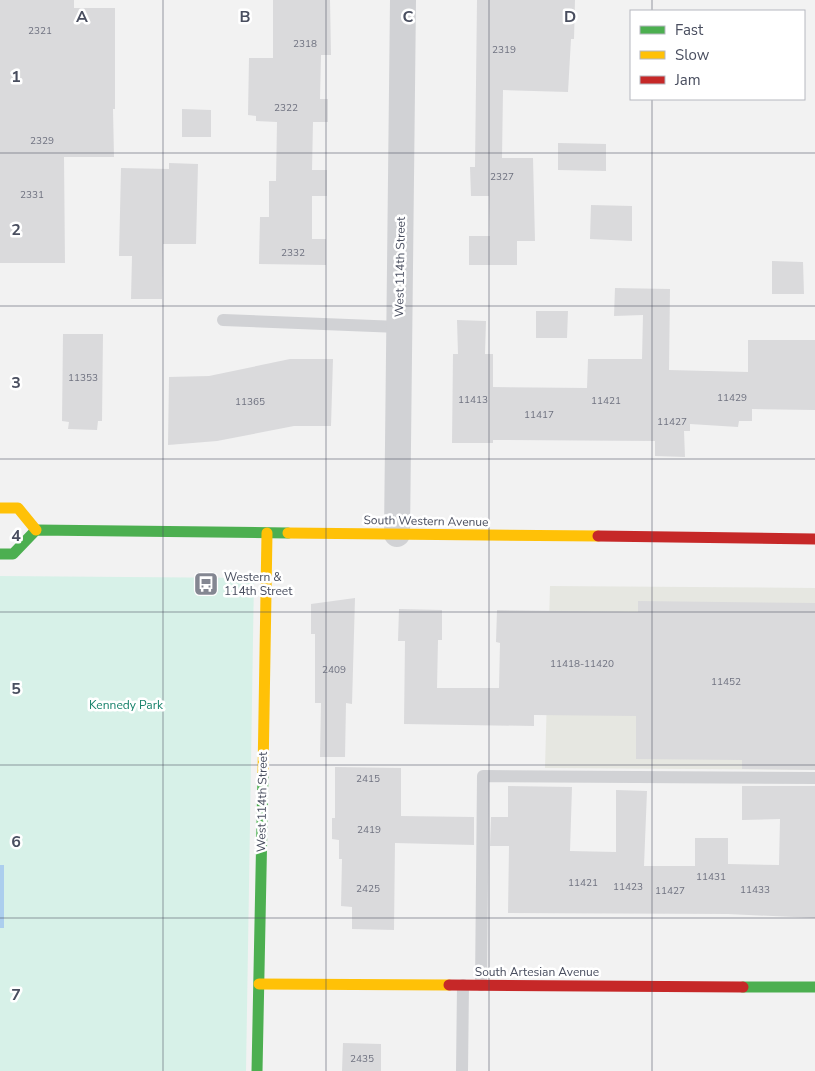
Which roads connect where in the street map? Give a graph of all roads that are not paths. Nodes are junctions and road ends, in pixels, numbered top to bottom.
1 (403, 0) edge
2 (223, 320) dead end
3 (399, 327) junction
4 (0, 508) edge
5 (36, 530) junction
6 (267, 532) junction
7 (396, 534) junction
8 (815, 539) edge
9 (0, 554) edge
10 (815, 778) edge
11 (259, 984) junction
12 (463, 985) junction
13 (481, 985) junction
14 (815, 987) edge
15 (258, 1071) edge
16 (462, 1071) edge

1 - 3 street, West 114th Street
2 - 3 lane
3 - 7 street, West 114th Street
4 - 5 street
5 - 6 street, South Western Avenue
5 - 9 street
6 - 7 street, South Western Avenue
6 - 11 street, West 114th Street
7 - 8 street, South Western Avenue
10 - 13 lane
11 - 12 street, South Artesian Avenue
11 - 15 street, West 114th Street
12 - 13 street, South Artesian Avenue
12 - 16 lane
13 - 14 street, South Artesian Avenue

